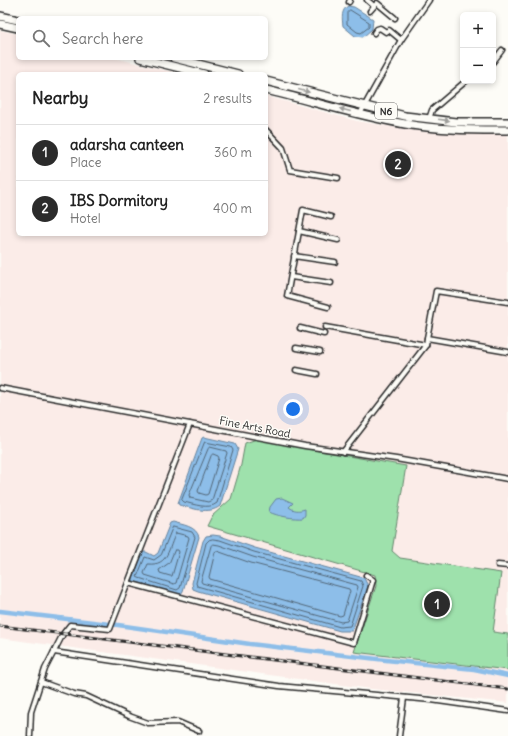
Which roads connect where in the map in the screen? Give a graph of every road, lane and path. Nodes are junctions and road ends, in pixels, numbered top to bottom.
1 (367, 0) edge
2 (429, 0) edge
3 (377, 3) edge
4 (370, 11) dead end
5 (0, 16) edge
6 (395, 18) dead end
7 (16, 20) edge
8 (0, 24) edge
9 (16, 28) edge
10 (374, 33) dead end
11 (401, 40) junction
12 (502, 50) dead end
13 (496, 58) edge
14 (148, 60) edge
15 (182, 60) edge
16 (196, 72) edge
17 (230, 72) edge
18 (268, 82) edge
19 (462, 84) edge
20 (268, 91) edge
21 (364, 106) junction
22 (360, 114) junction
23 (428, 118) junction
24 (508, 122) edge
25 (508, 130) edge
26 (268, 132) edge
27 (338, 178) dead end
28 (331, 217) dead end
29 (299, 231) junction
30 (338, 240) dead end
31 (294, 256) junction
32 (335, 262) dead end
33 (291, 277) junction
34 (331, 283) dead end
35 (508, 302) edge
36 (328, 307) dead end
37 (325, 327) dead end
38 (300, 328) dead end
39 (324, 334) dead end
40 (427, 338) junction
41 (426, 345) junction
42 (296, 348) dead end
43 (320, 352) dead end
44 (508, 352) edge
45 (296, 370) dead end
46 (317, 374) dead end
47 (0, 388) edge
48 (190, 424) junction
49 (343, 452) junction
50 (508, 479) edge
51 (498, 565) dead end
52 (508, 566) edge
53 (366, 575) dead end
54 (128, 583) junction
55 (54, 652) junction
56 (41, 682) junction
57 (404, 698) junction
58 (508, 711) edge
59 (200, 732) dead end
60 (30, 736) edge
61 (398, 736) edge

1 - 3 street
2 - 11 street
3 - 4 street
3 - 6 street
5 - 7 highway
8 - 9 highway
10 - 11 street
11 - 21 street
12 - 13 street
14 - 16 highway
15 - 17 highway
18 -> 21 highway, N6
19 - 23 street
22 -> 20 highway, N6
21 - 22 street
21 - 23 highway, N6
22 - 25 highway, N6
23 -> 24 highway, N6
26 - 27 street
28 - 29 street
29 - 30 street
29 - 31 street
31 - 32 street
31 - 33 street
33 - 34 street
33 - 36 street
35 - 40 street
37 - 41 street
38 - 39 street
40 - 41 street
40 - 44 street
41 - 49 street
42 - 43 street
45 - 46 street
47 - 48 street, Fine Arts Road
48 - 49 street, Fine Arts Road
48 - 54 street
49 - 50 street, Fine Arts Road
51 - 52 street
53 - 54 street
54 - 55 street
55 - 56 street
55 - 57 street
56 - 59 street
56 - 60 street
57 - 58 street
57 - 61 street

